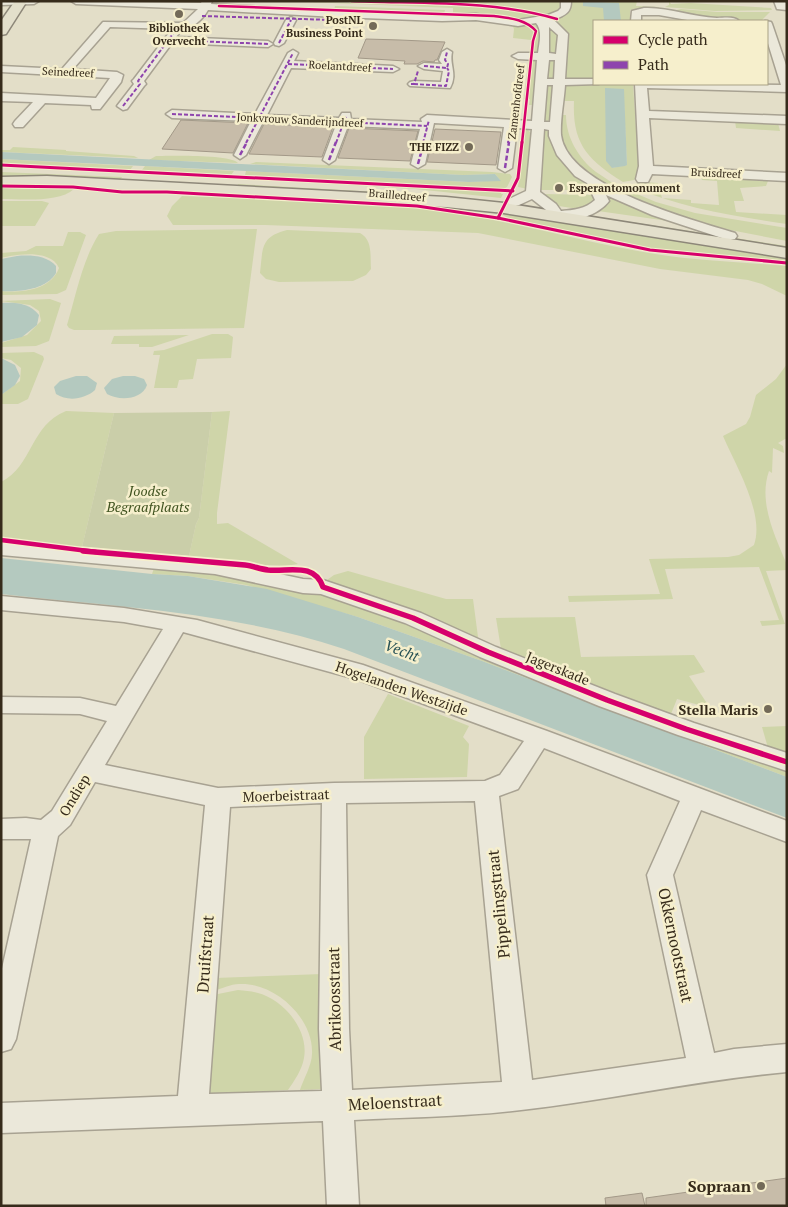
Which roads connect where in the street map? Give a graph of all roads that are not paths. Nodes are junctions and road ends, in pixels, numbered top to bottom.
1 (76, 1) edge
2 (351, 1) edge
3 (558, 1) edge
4 (566, 1) edge
5 (1, 2) edge
6 (25, 2) edge
7 (368, 2) edge
8 (454, 3) edge
9 (661, 7) edge
10 (201, 11) edge
11 (334, 17) junction
12 (637, 17) edge
13 (550, 18) junction
14 (537, 19) junction
15 (291, 20) junction
16 (700, 20) edge
17 (768, 23) edge
18 (780, 23) dead end
19 (768, 26) edge
20 (178, 27) junction
21 (1, 31) edge
22 (168, 40) junction
23 (447, 52) dead end
24 (294, 53) dead end
25 (518, 56) dead end
26 (777, 56) edge
27 (542, 57) junction
28 (560, 57) junction
29 (288, 64) junction
30 (447, 68) junction
31 (1, 69) edge
32 (393, 69) dead end
33 (65, 72) junction
34 (541, 79) junction
35 (558, 80) junction
36 (593, 82) edge
37 (641, 85) edge
38 (712, 85) edge
39 (762, 86) edge
40 (787, 88) edge
41 (1, 97) edge
42 (42, 99) junction
43 (123, 106) dead end
44 (172, 114) dead end
45 (643, 114) junction
46 (261, 115) junction
47 (723, 117) junction
48 (345, 119) junction
49 (787, 120) edge
50 (428, 122) junction
51 (19, 124) dead end
52 (510, 124) junction
53 (538, 125) junction
54 (555, 126) junction
55 (730, 131) dead end
56 (240, 155) dead end
57 (330, 160) dead end
58 (418, 164) dead end
59 (505, 168) dead end
60 (1, 170) edge
61 (787, 177) edge
62 (129, 181) junction
63 (1, 182) edge
64 (593, 184) junction
65 (533, 193) junction
66 (514, 202) junction
67 (554, 212) junction
68 (588, 213) junction
69 (730, 236) junction
70 (787, 244) edge
71 (787, 253) edge
72 (1, 549) edge
73 (1, 604) edge
74 (177, 624) junction
75 (1, 705) edge
76 (122, 716) junction
77 (539, 737) junction
78 (787, 762) edge
79 (89, 771) junction
80 (486, 791) junction
81 (334, 793) junction
82 (696, 796) junction
83 (218, 798) junction
84 (1, 829) edge
85 (46, 831) junction
86 (787, 832) edge
87 (1, 1039) edge
88 (787, 1058) edge
89 (703, 1070) junction
90 (519, 1096) junction
91 (338, 1106) junction
92 (192, 1110) junction
93 (1, 1118) edge
94 (343, 1206) edge

1 - 10 street
2 - 7 street
3 - 14 street
4 - 13 street
5 - 6 street
6 - 21 main road
7 - 8 street
9 - 12 street
9 - 16 street
10 - 11 street
10 - 15 street
10 - 20 street
11 - 14 street
11 - 15 street
13 - 14 street
13 - 28 street
14 - 27 street, Zamenhofdreef
15 - 22 street
17 - 18 street
19 - 26 street
20 - 22 street
20 - 33 street
22 - 43 street
23 - 30 street
24 - 29 street, Roelantdreef
25 - 27 street, Zamenhofdreef
26 - 40 street
27 - 28 street, Zamenhofdreef
27 - 34 street, Zamenhofdreef
28 - 35 street
29 - 32 street, Roelantdreef
29 - 46 street, Roelantdreef
30 - 30 street
31 - 33 street, Seinedreef
33 - 42 street, Seinedreef
34 - 35 street
34 - 53 street, Zamenhofdreef
35 - 36 street
35 - 54 street
37 - 45 street
38 - 39 street
39 - 40 street
41 - 42 street
42 - 51 street
44 - 46 street, Jonkvrouw Sanderijndreef
45 - 47 street
45 - 61 street, Bruisdreef
46 - 48 street, Jonkvrouw Sanderijndreef
46 - 56 street, Roelantdreef
47 - 49 street
47 - 55 street
48 - 50 street, Jonkvrouw Sanderijndreef
48 - 57 street
50 - 52 street, Jonkvrouw Sanderijndreef
50 - 58 street
52 - 53 street, Jonkvrouw Sanderijndreef
52 - 59 street
53 - 54 street, Jonkvrouw Sanderijndreef
53 - 65 street, Zamenhofdreef
54 - 64 street
60 - 62 main road, Brailledreef
62 - 63 main road, Brailledreef
62 - 66 main road, Brailledreef
62 - 67 main road, Brailledreef
64 - 68 street
64 - 69 street
65 - 66 street
65 - 67 street
66 - 67 main road, Brailledreef
67 - 68 main road, Brailledreef
67 - 71 main road, Brailledreef
68 - 69 main road, Brailledreef
69 - 70 main road, Brailledreef
72 - 78 street, Jagerskade
73 - 74 street, Hogelanden Westzijde
74 - 76 street, Ondiep
74 - 77 street, Hogelanden Westzijde
75 - 76 street
76 - 79 street, Ondiep
77 - 80 street
77 - 82 street, Hogelanden Westzijde
79 - 83 street, Moerbeistraat
79 - 85 street, Ondiep
80 - 81 street, Moerbeistraat
80 - 90 street, Pippelingstraat
81 - 83 street, Moerbeistraat
81 - 91 street, Abrikoosstraat
82 - 86 street, Hogelanden Westzijde
82 - 89 street, Okkernootstraat
83 - 92 street, Druifstraat
84 - 85 street
85 - 87 street
88 - 89 street, Meloenstraat
89 - 90 street, Meloenstraat
90 - 91 street, Meloenstraat
91 - 92 street, Meloenstraat
91 - 94 street, Abrikoosstraat
92 - 93 street, Meloenstraat

